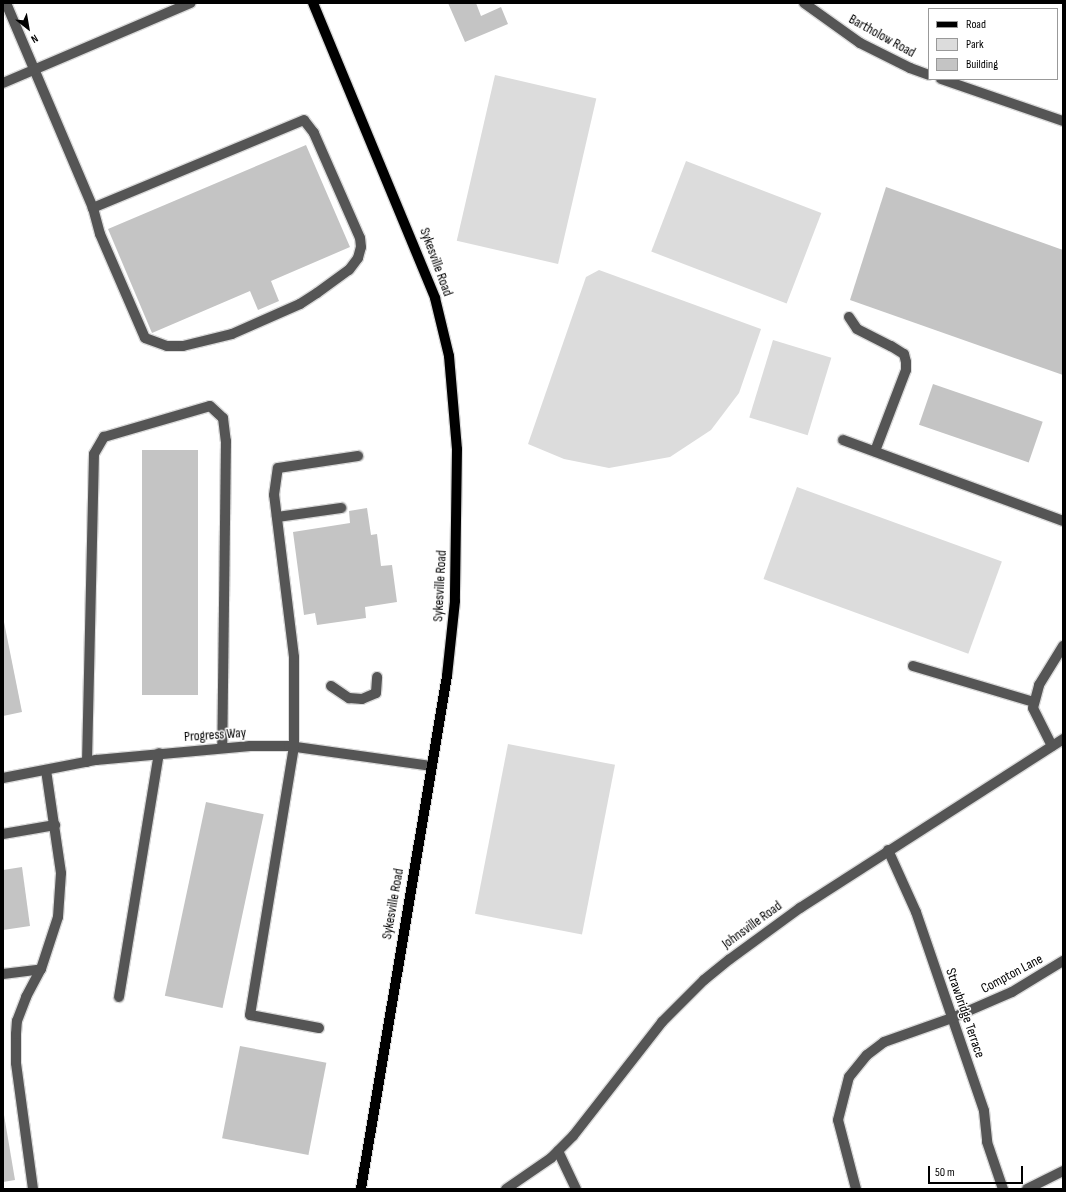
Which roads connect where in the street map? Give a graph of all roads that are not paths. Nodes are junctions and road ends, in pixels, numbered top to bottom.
1 (6, 3) edge
2 (191, 3) edge
3 (313, 3) edge
4 (804, 3) edge
5 (35, 70) junction
6 (928, 75) edge
7 (944, 80) edge
8 (3, 83) edge
9 (1063, 121) edge
10 (93, 208) junction
11 (849, 317) dead end
12 (843, 440) dead end
13 (875, 451) junction
14 (358, 456) dead end
15 (341, 508) dead end
16 (277, 518) junction
17 (1063, 521) edge
18 (1063, 646) edge
19 (913, 666) dead end
20 (377, 677) dead end
21 (331, 686) dead end
22 (1034, 702) junction
23 (1063, 739) edge
24 (1052, 746) junction
25 (294, 747) junction
26 (222, 748) junction
27 (159, 753) junction
28 (87, 762) junction
29 (431, 766) junction
30 (46, 770) junction
31 (3, 778) edge
32 (55, 825) junction
33 (3, 834) edge
34 (888, 850) junction
35 (1063, 961) edge
36 (41, 969) junction
37 (3, 974) edge
38 (119, 997) dead end
39 (952, 1018) junction
40 (319, 1028) dead end
41 (558, 1151) junction
42 (1063, 1171) edge
43 (33, 1189) edge
44 (361, 1189) edge
45 (506, 1189) edge
46 (576, 1189) edge
47 (856, 1189) edge
48 (1003, 1189) edge
49 (1027, 1189) edge

1 - 5 street
2 - 5 street
3 - 29 main road, Sykesville Road
4 - 6 street, Bartholow Road
5 - 8 street
5 - 10 street
7 - 9 street
10 - 10 street
11 - 13 street
12 - 13 street
13 - 17 street
14 - 16 street
15 - 16 street
16 - 25 street
18 - 22 street
19 - 22 street
20 - 21 street
22 - 24 street
23 - 24 street, Johnsville Road
24 - 34 street, Johnsville Road
25 - 26 street, Progress Way
25 - 29 street, Progress Way
25 - 40 street
26 - 27 street, Progress Way
26 - 28 street
27 - 28 street, Progress Way
27 - 38 street
28 - 30 street, Progress Way
29 - 44 main road, Sykesville Road
30 - 31 street, Progress Way
30 - 32 street
32 - 33 street
32 - 36 street
34 - 39 street, Strawbridge Terrace
34 - 41 street, Johnsville Road
35 - 39 street, Compton Lane
36 - 37 street
36 - 43 street
39 - 47 street, Compton Lane
39 - 48 street, Strawbridge Terrace
41 - 45 street, Johnsville Road
41 - 46 street
42 - 49 street

